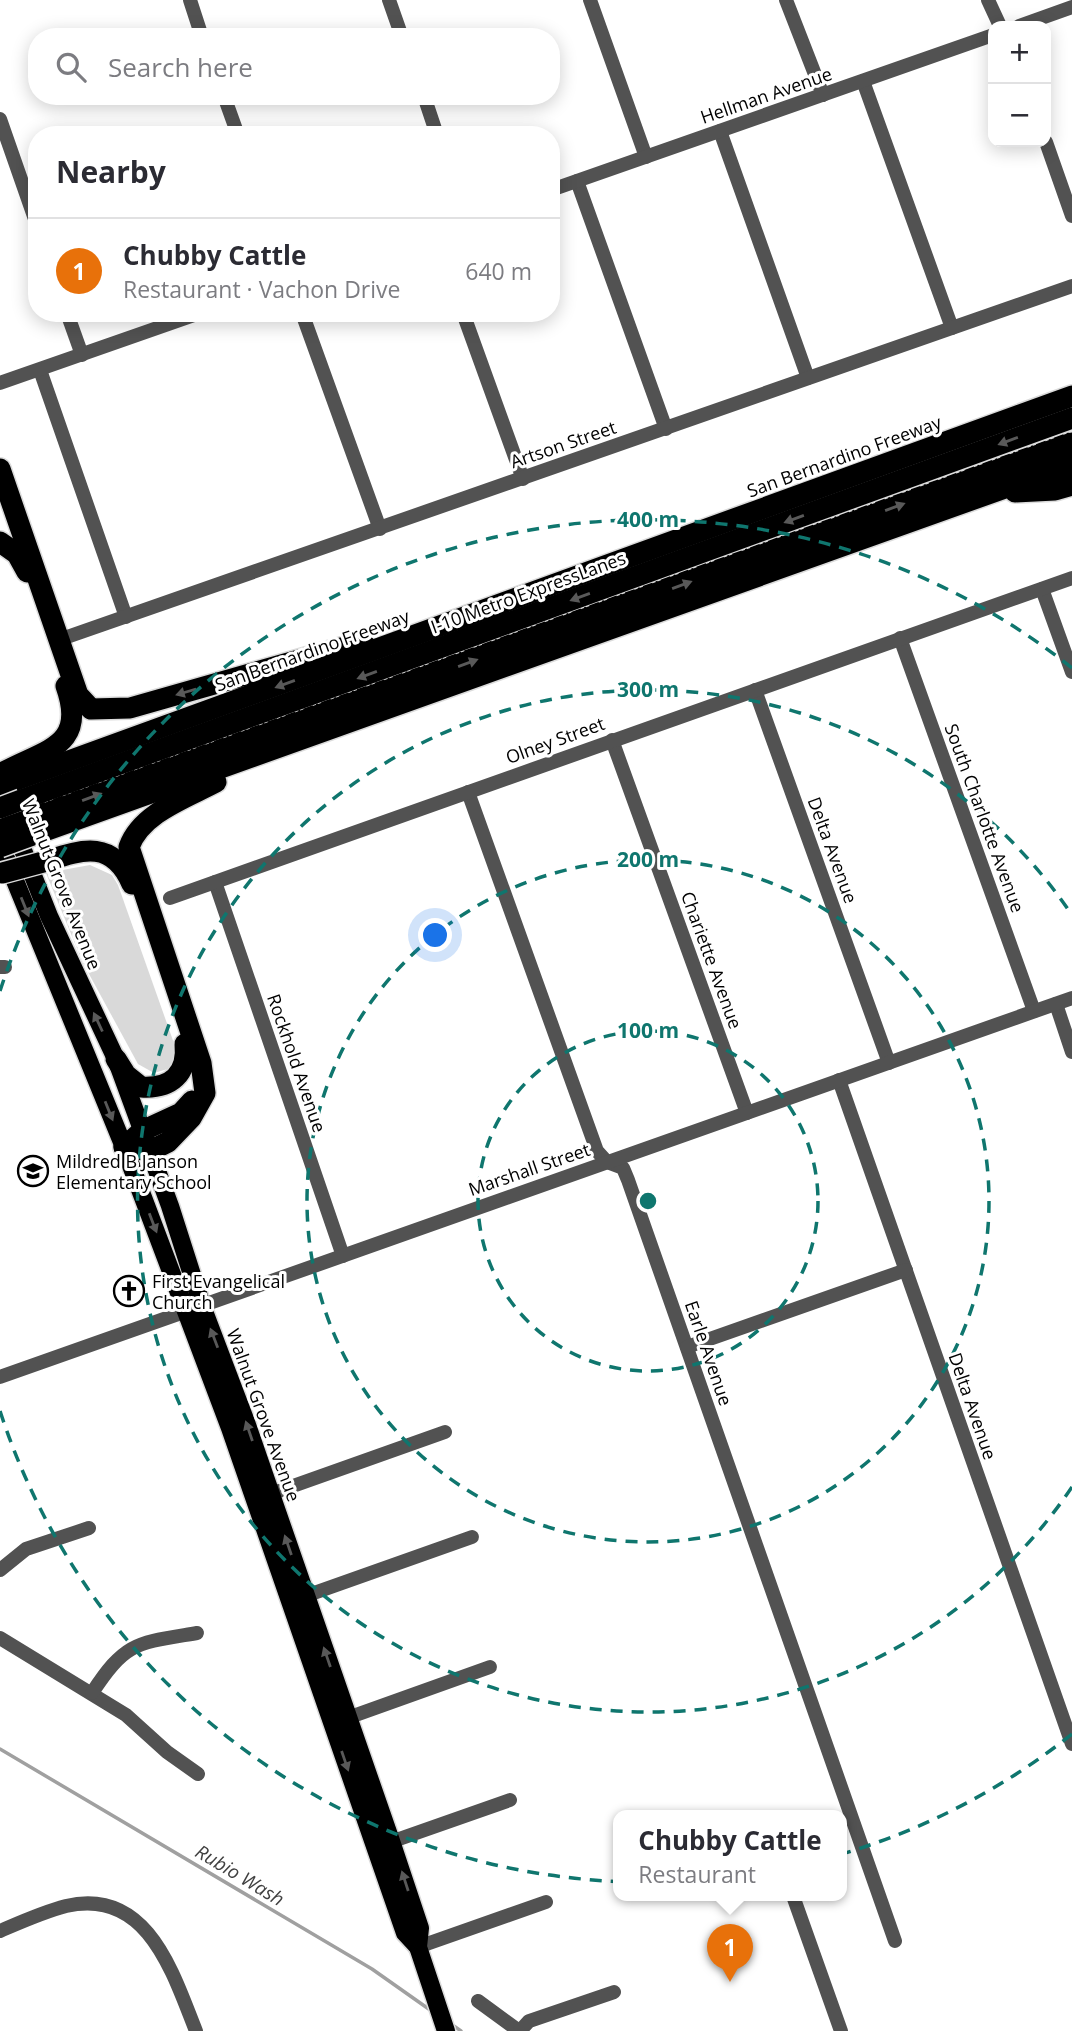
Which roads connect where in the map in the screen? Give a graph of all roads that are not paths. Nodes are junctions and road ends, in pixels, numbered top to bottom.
1 (190, 0) edge
2 (389, 0) edge
3 (590, 0) edge
4 (786, 0) edge
5 (988, 0) edge
6 (1072, 8) edge
7 (998, 21) edge
8 (1033, 21) edge
9 (199, 28) edge
10 (399, 28) edge
11 (988, 37) edge
12 (863, 81) junction
13 (823, 95) junction
14 (227, 105) edge
15 (427, 105) edge
16 (0, 119) edge
17 (235, 126) edge
18 (434, 126) edge
19 (719, 131) junction
20 (1048, 147) edge
21 (646, 157) junction
22 (577, 181) junction
23 (560, 187) edge
24 (28, 199) edge
25 (1072, 216) edge
26 (1072, 286) edge
27 (70, 322) edge
28 (175, 322) edge
29 (305, 322) edge
30 (466, 322) edge
31 (952, 328) junction
32 (82, 355) junction
33 (40, 370) junction
34 (808, 378) junction
35 (0, 383) edge
36 (1072, 396) edge
37 (1072, 418) edge
38 (666, 429) junction
39 (1072, 443) edge
40 (1072, 464) edge
41 (0, 470) edge
42 (523, 479) junction
43 (1072, 485) edge
44 (0, 492) edge
45 (991, 493) junction
46 (380, 529) junction
47 (0, 542) edge
48 (27, 572) junction
49 (1072, 578) edge
50 (1042, 589) junction
51 (126, 617) junction
52 (419, 636) junction
53 (67, 637) dead end
54 (900, 638) junction
55 (1072, 672) edge
56 (755, 690) junction
57 (612, 740) junction
58 (267, 754) junction
59 (468, 792) junction
60 (13, 794) edge
61 (0, 808) edge
62 (0, 830) edge
63 (0, 845) edge
64 (1, 873) edge
65 (215, 882) junction
66 (170, 898) dead end
67 (1072, 998) edge
68 (1056, 1004) junction
69 (1034, 1011) junction
70 (186, 1044) junction
71 (1072, 1052) edge
72 (116, 1059) junction
73 (890, 1063) junction
74 (839, 1080) junction
75 (747, 1113) junction
76 (146, 1141) junction
77 (124, 1147) junction
78 (607, 1162) junction
79 (343, 1256) junction
80 (906, 1270) junction
81 (194, 1309) junction
82 (687, 1347) junction
83 (0, 1377) edge
84 (445, 1432) dead end
85 (262, 1497) junction
86 (89, 1528) dead end
87 (472, 1537) dead end
88 (0, 1570) edge
89 (298, 1599) junction
90 (197, 1633) dead end
91 (0, 1638) edge
92 (490, 1667) dead end
93 (92, 1693) junction
94 (340, 1721) junction
95 (1072, 1744) edge
96 (198, 1773) dead end
97 (510, 1800) dead end
98 (383, 1844) junction
99 (795, 1901) edge
100 (546, 1902) dead end
101 (0, 1931) edge
102 (895, 1941) dead end
103 (418, 1947) junction
104 (614, 1992) dead end
105 (478, 2001) dead end
106 (196, 2031) edge
107 (446, 2031) edge
108 (520, 2031) edge
109 (841, 2031) edge

1 - 9 street
2 - 10 street
3 - 21 street
4 - 13 street
5 - 7 street
6 - 8 street
11 - 12 street, Hellman Avenue
12 - 13 street, Hellman Avenue
12 - 31 street
13 - 19 street, Hellman Avenue
14 - 17 street
15 - 18 street
16 - 24 street
19 - 21 street, Hellman Avenue
19 - 34 street
20 - 25 street
21 - 22 street, Hellman Avenue
22 - 23 street, Hellman Avenue
22 - 38 street
26 - 31 street, Artson Street
27 - 32 street
28 - 32 street
29 - 46 street
30 - 42 street
31 - 34 street, Artson Street
32 - 33 street
33 - 35 street
33 - 51 street
34 - 38 street, Artson Street
36 - 52 highway, San Bernardino Freeway
37 -> 60 highway, I-10 Metro ExpressLanes
38 - 42 street, Artson Street
60 -> 39 highway, I-10 Metro ExpressLanes
40 - 45 highway, San Bernardino Freeway
52 -> 41 highway
42 - 46 street, Artson Street
43 - 45 highway
44 - 48 highway
45 - 58 highway, San Bernardino Freeway
46 - 51 street, Artson Street
47 - 48 highway
48 - 60 highway
49 - 50 street, Olney Street
50 - 54 street, Olney Street
50 - 55 street
51 - 53 street, Artson Street
52 -> 60 highway, San Bernardino Freeway
54 - 56 street, Olney Street
54 - 69 street, South Charlotte Avenue
56 - 57 street, Olney Street
56 - 73 street, Delta Avenue
57 - 59 street, Olney Street
57 - 75 street, Chariette Avenue
58 - 60 highway, San Bernardino Freeway
58 - 76 highway
59 - 65 street, Olney Street
59 - 78 street, Earle Avenue
60 - 61 highway, I-10 Metro ExpressLanes, bridge
60 - 62 highway, I-10 Metro ExpressLanes, bridge
60 - 63 highway, San Bernardino Freeway, bridge
72 -> 60 main road, Walnut Grove Avenue
63 -> 77 main road, Walnut Grove Avenue
64 - 70 highway, bridge
65 - 66 street, Olney Street
65 - 79 street, Rockhold Avenue
67 - 68 street, Marshall Street
68 - 69 street, Marshall Street
68 - 71 street
69 - 73 street, Marshall Street
70 - 72 highway
70 - 76 highway
72 - 76 main road, Walnut Grove Avenue
73 - 74 street, Marshall Street
74 - 75 street, Marshall Street
74 - 80 street, Delta Avenue
75 - 78 street, Marshall Street
76 - 77 highway
76 - 81 main road, Walnut Grove Avenue
77 -> 81 main road, Walnut Grove Avenue
78 - 79 street, Marshall Street
78 - 82 street, Earle Avenue
79 - 81 street, Marshall Street
80 - 82 street
80 - 95 street, Delta Avenue
81 - 83 street, Marshall Street
81 - 85 main road, Walnut Grove Avenue
82 - 102 street, Earle Avenue
84 - 85 street
85 - 89 main road, Walnut Grove Avenue
86 - 88 street
87 - 89 street
89 - 94 main road, Walnut Grove Avenue
90 - 93 street
91 - 93 street
92 - 94 street
93 - 96 street
94 - 98 main road, Walnut Grove Avenue
97 - 98 street
98 - 103 main road, Walnut Grove Avenue
99 - 109 street
100 - 103 street
101 - 106 street
103 - 107 main road, Walnut Grove Avenue
104 - 108 street
105 - 108 street

